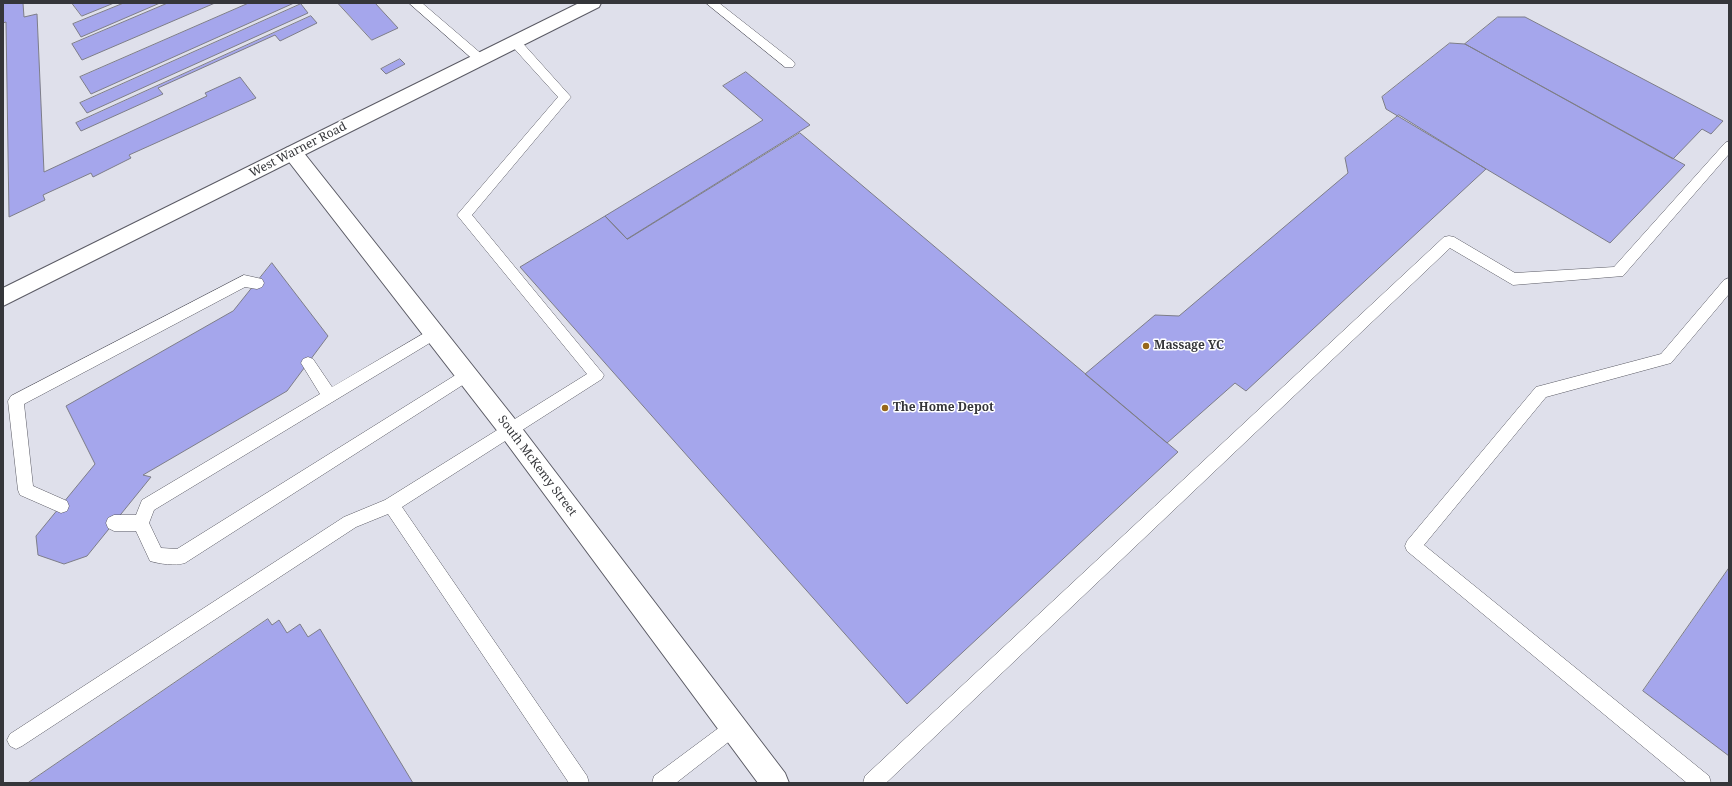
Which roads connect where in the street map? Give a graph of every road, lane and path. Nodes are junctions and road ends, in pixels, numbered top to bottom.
1 (414, 3) edge
2 (593, 3) edge
3 (712, 3) edge
4 (515, 42) junction
5 (480, 59) junction
6 (789, 64) dead end
7 (1729, 146) edge
8 (293, 153) junction
9 (257, 282) dead end
10 (1729, 284) edge
11 (3, 298) edge
12 (433, 334) junction
13 (308, 363) dead end
14 (467, 375) junction
15 (329, 396) junction
16 (510, 430) junction
17 (391, 504) junction
18 (61, 506) dead end
19 (114, 523) dead end
20 (141, 523) junction
21 (734, 727) junction
22 (16, 740) dead end
23 (580, 783) edge
24 (661, 783) edge
25 (775, 783) edge
26 (872, 783) edge
27 (1702, 783) edge

1 - 5 lane
2 - 4 street, West Warner Road
3 - 6 lane
4 - 5 street, West Warner Road
4 - 16 lane
5 - 8 street, West Warner Road
7 - 26 lane
8 - 11 street, West Warner Road
8 - 12 street, South McKemy Street
9 - 18 lane
10 - 27 lane
12 - 14 street, South McKemy Street
12 - 15 lane
13 - 15 lane
14 - 16 street, South McKemy Street
14 - 20 lane
15 - 20 lane
16 - 17 lane
16 - 21 street, South McKemy Street
17 - 22 lane
17 - 23 lane
19 - 20 lane
21 - 24 lane
21 - 25 street, South McKemy Street

